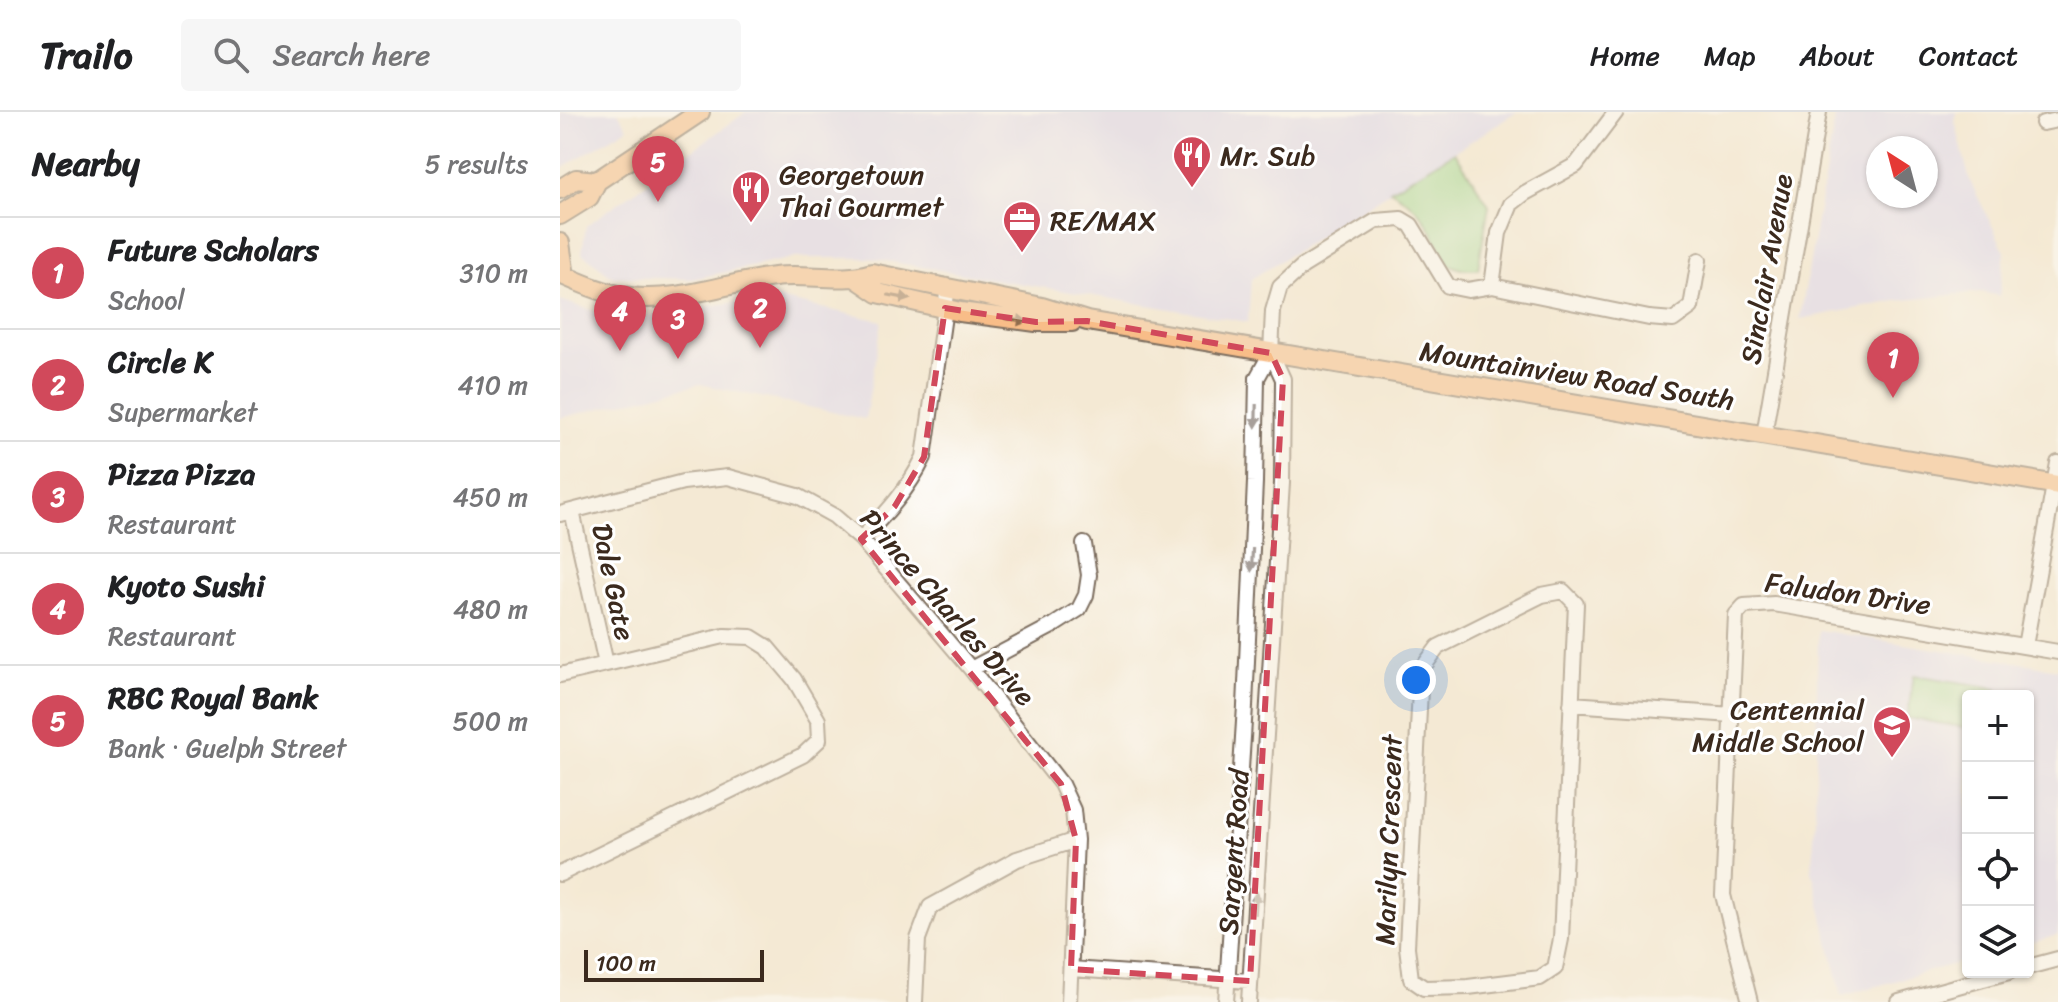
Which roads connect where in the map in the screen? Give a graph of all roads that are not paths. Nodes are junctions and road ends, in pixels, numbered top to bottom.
1 (700, 112) edge
2 (1616, 112) edge
3 (1819, 112) edge
4 (597, 181) junction
5 (560, 189) edge
6 (560, 219) edge
7 (560, 243) edge
8 (1699, 260) dead end
9 (562, 275) edge
10 (856, 278) junction
11 (1492, 286) junction
12 (948, 287) junction
13 (945, 308) junction
14 (1087, 321) junction
15 (1271, 353) junction
16 (1764, 435) junction
17 (2058, 463) edge
18 (1255, 482) junction
19 (1282, 483) junction
20 (2056, 485) edge
21 (566, 512) edge
22 (861, 539) junction
23 (1084, 544) dead end
24 (2025, 646) junction
25 (2058, 652) edge
26 (606, 664) junction
27 (971, 669) junction
28 (560, 675) edge
29 (1571, 704) junction
30 (1268, 705) junction
31 (1245, 706) junction
32 (1733, 715) junction
33 (1076, 840) junction
34 (560, 874) edge
35 (2058, 959) edge
36 (2034, 965) edge
37 (1071, 969) junction
38 (1987, 978) edge
39 (1228, 980) junction
40 (1250, 981) junction
41 (915, 1002) edge
42 (1069, 1002) edge
43 (1226, 1002) edge
44 (1249, 1002) edge
45 (1750, 1002) edge
46 (1899, 1002) edge

1 - 4 main road
2 - 11 street
3 - 16 street, Sinclair Avenue
4 - 5 main road
4 - 6 main road
7 - 9 main road
8 - 11 street
9 - 10 main road, Mountainview Road South
10 - 12 main road, Mountainview Road South
10 -> 13 main road, Mountainview Road South
11 - 15 street
12 - 13 street
12 - 14 main road, Mountainview Road South
13 -> 14 main road, Mountainview Road South
13 - 22 street
14 - 15 main road, Mountainview Road South
15 - 16 main road, Mountainview Road South
15 -> 18 street, Sargent Road
15 - 19 street, Sargent Road
16 - 20 main road, Mountainview Road South
17 - 20 street
18 - 19 street
18 -> 31 street, Sargent Road
19 - 30 street, Sargent Road
20 - 24 street
21 - 22 street, Prince Charles Drive
21 - 26 street, Dale Gate
22 - 27 street, Prince Charles Drive
23 - 27 street
24 - 25 street, Faludon Drive
24 - 32 street, Faludon Drive
26 - 28 street
26 - 34 street
27 - 33 street, Prince Charles Drive
29 - 29 street, Marilyn Crescent
29 - 32 street
30 - 31 street
40 -> 30 street, Sargent Road
31 - 39 street, Sargent Road
32 - 45 street, Faludon Drive
33 - 37 street, Prince Charles Drive
33 - 41 street
35 - 36 street
37 - 39 street
37 - 42 street, Prince Charles Drive
38 - 46 street
39 - 40 street
39 - 43 street, Sargent Road
40 - 44 street, Sargent Road

